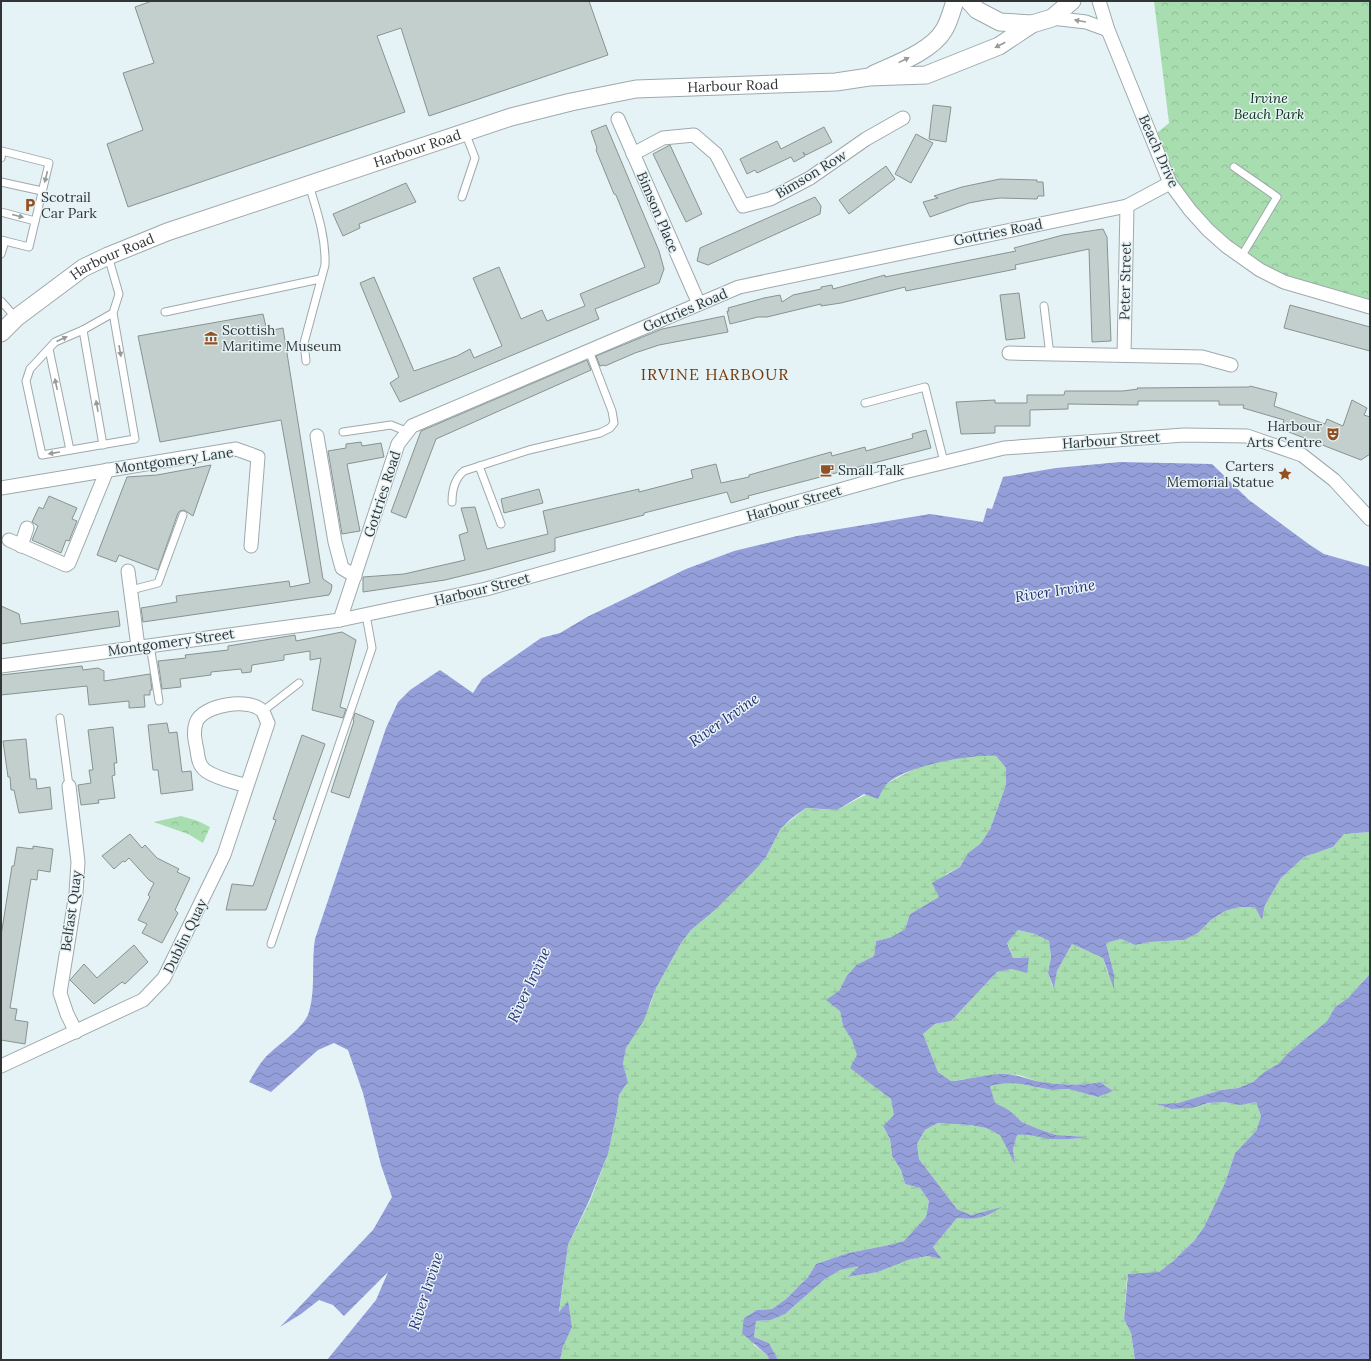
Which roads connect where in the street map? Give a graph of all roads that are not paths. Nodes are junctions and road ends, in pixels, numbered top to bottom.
1 (955, 1) edge
2 (969, 1) edge
3 (1072, 1) edge
4 (1099, 1) edge
5 (1052, 18) junction
6 (1032, 24) junction
7 (1108, 30) junction
8 (869, 77) junction
9 (903, 118) dead end
10 (618, 119) dead end
11 (464, 132) junction
12 (633, 154) junction
13 (1, 158) edge
14 (1234, 167) dead end
15 (1, 182) edge
16 (1170, 182) junction
17 (309, 184) junction
18 (42, 191) junction
19 (462, 197) dead end
20 (1126, 206) junction
21 (1, 212) edge
22 (35, 221) junction
23 (3, 240) edge
24 (1, 254) edge
25 (108, 256) junction
26 (1240, 257) junction
27 (320, 279) junction
28 (1, 301) edge
29 (698, 304) junction
30 (1044, 306) dead end
31 (1370, 307) edge
32 (165, 312) dead end
33 (113, 313) junction
34 (16, 318) junction
35 (83, 330) junction
36 (1, 333) edge
37 (49, 349) junction
38 (588, 351) junction
39 (1009, 353) dead end
40 (1050, 354) junction
41 (1124, 355) junction
42 (306, 361) dead end
43 (1231, 366) dead end
44 (865, 403) dead end
45 (343, 432) dead end
46 (408, 432) junction
47 (317, 436) dead end
48 (103, 445) junction
49 (70, 450) junction
50 (944, 462) junction
51 (479, 466) junction
52 (107, 470) junction
53 (1, 488) edge
54 (452, 502) dead end
55 (182, 515) dead end
56 (1370, 519) edge
57 (501, 524) dead end
58 (27, 528) dead end
59 (9, 540) dead end
60 (21, 546) junction
61 (251, 546) dead end
62 (128, 572) dead end
63 (355, 576) junction
64 (131, 590) junction
65 (366, 615) junction
66 (340, 620) junction
67 (144, 646) junction
68 (1, 666) edge
69 (300, 683) dead end
70 (159, 702) dead end
71 (263, 711) junction
72 (60, 718) dead end
73 (69, 786) joint
74 (247, 786) junction
75 (271, 944) dead end
76 (76, 1032) junction
77 (1, 1066) edge

8 -> 1 street, Harbour Road
2 - 6 street
3 - 5 street
4 - 7 street, Beach Drive
5 - 6 street
7 -> 5 street
6 -> 8 street, Harbour Road
7 - 16 street, Beach Drive
8 - 11 street, Harbour Road
9 - 12 street, Bimson Row
10 - 12 street, Bimson Place
11 - 17 street, Harbour Road
11 - 19 lane
12 - 29 street, Bimson Place
13 -> 18 lane
14 - 26 lane
15 - 18 lane
16 - 20 street, Gottries Road
16 - 26 street, Beach Drive
17 - 25 street, Harbour Road
17 - 27 lane
18 - 22 lane
20 - 29 street, Gottries Road
20 - 41 street, Peter Street
21 -> 22 lane
22 - 23 lane
23 - 24 lane
25 - 33 lane
25 - 34 street, Harbour Road
26 - 31 street, Beach Drive
27 - 32 lane
27 - 42 lane
28 - 34 lane
29 - 38 street, Gottries Road
30 - 40 lane
33 - 35 lane
33 -> 48 lane
34 - 36 street, Harbour Road
37 -> 35 lane
48 -> 35 lane
49 -> 37 lane
49 -> 37 lane
38 - 46 street, Gottries Road
38 - 51 lane
39 - 40 street
40 - 41 street
41 - 43 street
44 - 50 lane
45 - 46 lane
46 - 63 street, Gottries Road
47 - 63 street
48 - 49 lane
50 - 56 street, Harbour Street
50 - 65 street, Harbour Street
51 - 54 lane
51 - 57 lane
52 - 53 street, Montgomery Lane
52 - 60 street
52 - 61 street, Montgomery Lane
55 - 64 lane
58 - 60 street
59 - 60 street
62 - 64 street
63 - 66 street, Gottries Road
64 - 67 street
65 - 66 street, Harbour Street
65 - 75 lane
66 - 67 street, Montgomery Street
67 - 68 street, Montgomery Street
67 - 70 lane
69 - 71 lane
71 - 74 street, Dublin Quay
71 - 74 street
72 - 73 lane
73 - 76 street, Belfast Quay
74 - 76 street, Dublin Quay
76 - 77 street, Dublin Quay

